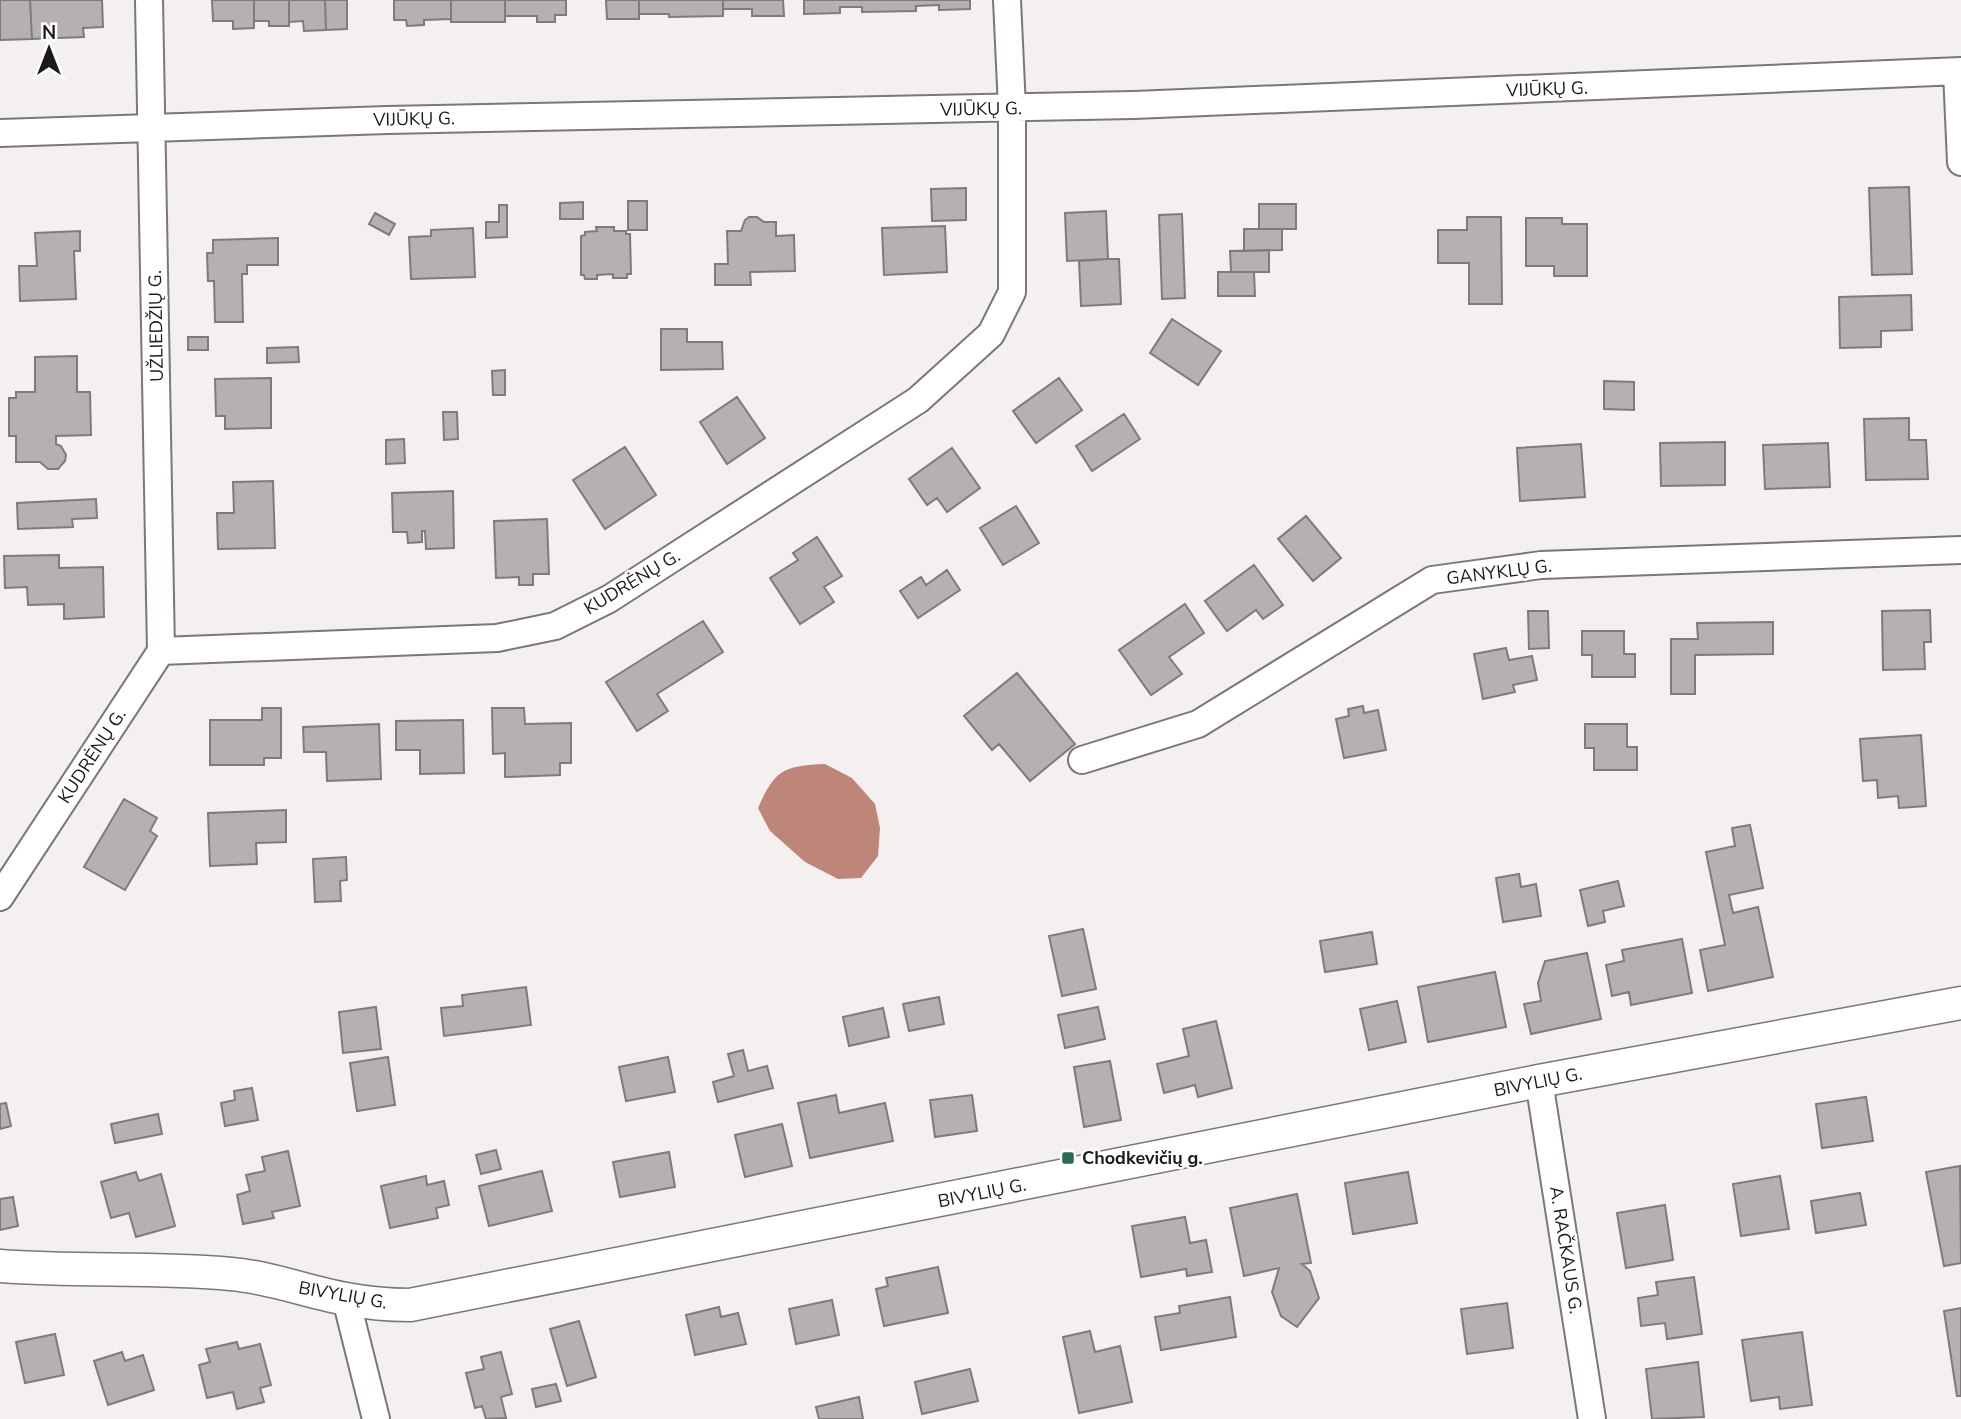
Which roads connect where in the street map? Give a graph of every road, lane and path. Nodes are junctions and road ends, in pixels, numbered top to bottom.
1 (149, 0) edge
2 (1007, 0) edge
3 (1959, 71) edge
4 (1012, 108) junction
5 (153, 126) junction
6 (0, 133) edge
7 (1961, 162) edge
8 (1961, 550) edge
9 (161, 651) junction
10 (1082, 760) dead end
11 (0, 897) edge
12 (1961, 1003) edge
13 (1539, 1081) junction
14 (0, 1266) edge
15 (346, 1299) junction
16 (376, 1419) edge
17 (1592, 1419) edge

1 - 5 street, UŽLIEDŽIŲ G.
2 - 4 street, KUDRĖNŲ G.
3 - 4 street, VIJŪKŲ G.
3 - 7 street
4 - 5 street, VIJŪKŲ G.
4 - 9 street, KUDRĖNŲ G.
5 - 6 street, VIJŪKŲ G.
5 - 9 street, UŽLIEDŽIŲ G.
8 - 10 street, GANYKLŲ G.
9 - 11 street, KUDRĖNŲ G.
12 - 13 street, BIVYLIŲ G.
13 - 15 street, BIVYLIŲ G.
13 - 17 street, A. RAČKAUS G.
14 - 15 street, BIVYLIŲ G.
15 - 16 street

